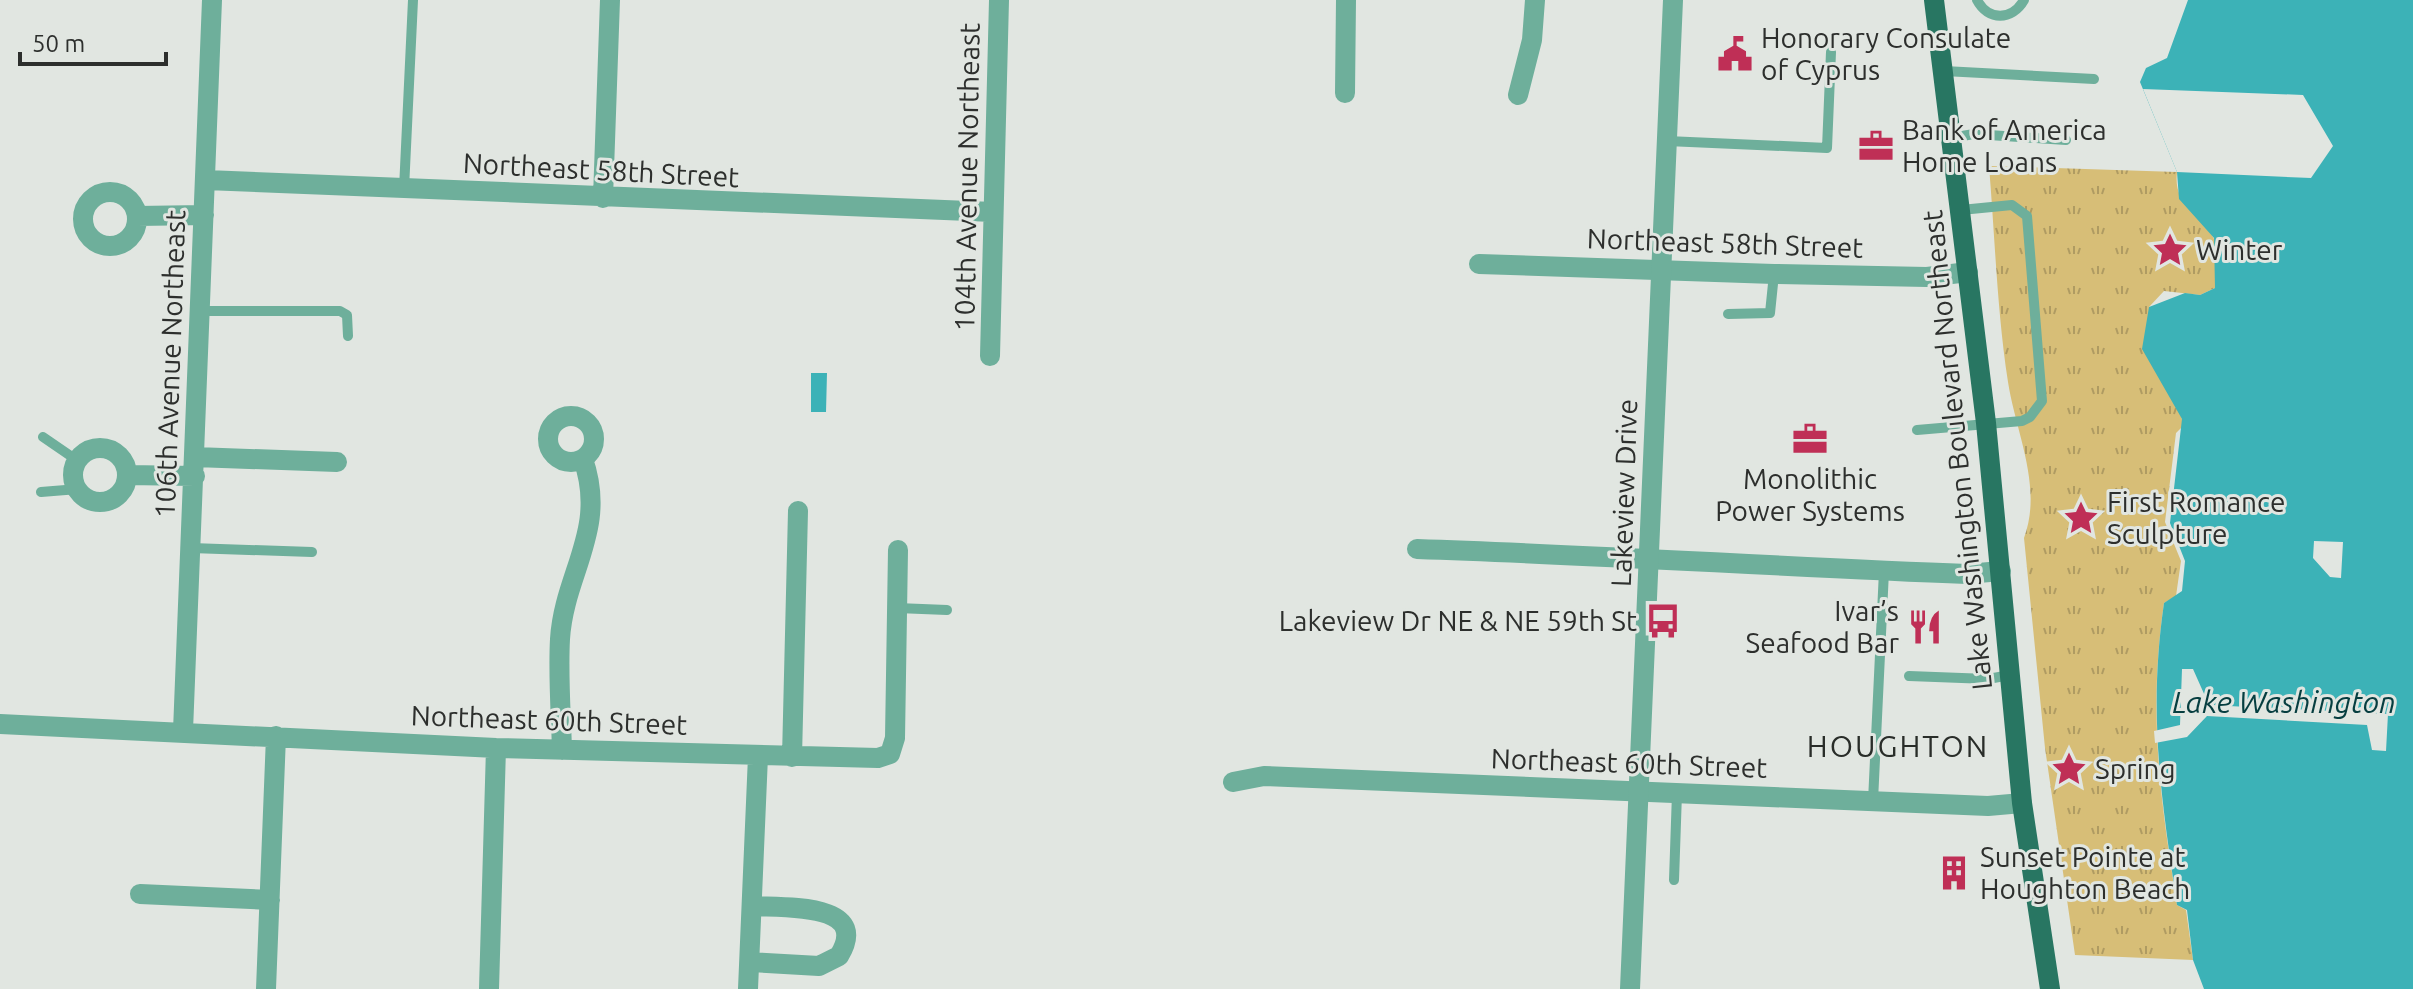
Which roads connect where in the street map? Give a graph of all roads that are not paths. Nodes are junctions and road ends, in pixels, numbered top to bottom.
1 (212, 0) edge
2 (413, 0) edge
3 (610, 0) edge
4 (999, 0) edge
5 (1346, 0) edge
6 (1535, 0) edge
7 (1673, 0) edge
8 (1934, 0) edge
9 (1977, 0) edge
10 (2024, 0) edge
11 (1831, 52) dead end
12 (1944, 71) junction
13 (2094, 79) dead end
14 (1345, 93) dead end
15 (1518, 95) dead end
16 (1950, 138) junction
17 (2066, 140) dead end
18 (1667, 141) junction
19 (206, 180) junction
20 (404, 189) junction
21 (603, 198) junction
22 (1961, 210) junction
23 (993, 212) junction
24 (204, 215) junction
25 (137, 216) dead end
26 (1479, 264) dead end
27 (1661, 270) junction
28 (1968, 272) junction
29 (1774, 274) junction
30 (199, 311) junction
31 (1728, 314) dead end
32 (348, 336) dead end
33 (990, 356) dead end
34 (1986, 423) junction
35 (1917, 430) dead end
36 (43, 437) dead end
37 (583, 459) dead end
38 (78, 461) junction
39 (337, 462) dead end
40 (195, 466) junction
41 (127, 475) junction
42 (78, 489) junction
43 (41, 492) dead end
44 (798, 511) dead end
45 (191, 548) junction
46 (1417, 549) dead end
47 (898, 550) dead end
48 (312, 552) dead end
49 (1649, 559) junction
50 (1884, 571) junction
51 (2001, 571) junction
52 (897, 608) junction
53 (947, 610) dead end
54 (2010, 675) junction
55 (1909, 676) dead end
56 (0, 724) edge
57 (183, 731) junction
58 (276, 736) junction
59 (496, 748) junction
60 (562, 750) junction
61 (758, 756) junction
62 (792, 757) junction
63 (1233, 782) dead end
64 (1639, 792) junction
65 (1677, 793) junction
66 (1873, 801) junction
67 (2022, 803) junction
68 (1674, 880) dead end
69 (140, 894) dead end
70 (270, 900) junction
71 (752, 906) junction
72 (750, 962) junction
73 (266, 989) edge
74 (489, 989) edge
75 (748, 989) edge
76 (1630, 989) edge
77 (2050, 989) edge

1 - 19 street, 106th Avenue Northeast
2 - 20 lane
3 - 21 street
4 - 23 street, 104th Avenue Northeast
5 - 14 street
6 - 15 street
7 - 18 street, Lakeview Drive
8 - 12 main road, Lake Washington Boulevard Northeast
9 - 10 lane
11 - 18 lane
12 - 13 lane
12 - 16 main road, Lake Washington Boulevard Northeast
16 - 17 lane
16 - 22 main road, Lake Washington Boulevard Northeast
18 - 27 street, Lakeview Drive
19 - 20 street, Northeast 58th Street
19 - 24 street, 106th Avenue Northeast
20 - 21 street, Northeast 58th Street
21 - 23 street, Northeast 58th Street
22 - 28 main road, Lake Washington Boulevard Northeast
22 - 34 lane
23 - 33 street, 104th Avenue Northeast
24 - 25 street
24 - 30 street, 106th Avenue Northeast
26 - 27 street, Northeast 58th Street
27 - 29 street, Northeast 58th Street
27 - 49 street, Lakeview Drive
28 - 29 street, Northeast 58th Street
28 - 34 main road, Lake Washington Boulevard Northeast
29 - 31 lane
30 - 32 lane
30 - 40 street, 106th Avenue Northeast
34 - 35 lane
34 - 51 main road, Lake Washington Boulevard Northeast
36 - 38 lane
37 - 60 street
38 - 41 street
38 - 42 street
39 - 40 street
40 - 41 street
40 - 45 street, 106th Avenue Northeast
41 - 42 street
42 - 43 lane
44 - 62 street
45 - 48 lane
45 - 57 street, 106th Avenue Northeast
46 - 49 street
47 - 52 street, Northeast 60th Street
49 - 50 street
49 - 64 street, Lakeview Drive
50 - 51 street
50 - 66 lane
51 - 54 main road, Lake Washington Boulevard Northeast
52 - 53 lane
52 - 62 street, Northeast 60th Street
54 - 55 lane
54 - 67 main road, Lake Washington Boulevard Northeast
56 - 57 street, Northeast 60th Street
57 - 58 street, Northeast 60th Street
58 - 59 street, Northeast 60th Street
58 - 70 street
59 - 60 street, Northeast 60th Street
59 - 74 street
60 - 61 street, Northeast 60th Street
61 - 62 street, Northeast 60th Street
61 - 71 street
63 - 64 street, Northeast 60th Street
64 - 65 street, Northeast 60th Street
64 - 76 street, Lakeview Drive
65 - 66 street, Northeast 60th Street
65 - 68 lane
66 - 67 street, Northeast 60th Street
67 - 77 main road, Lake Washington Boulevard Northeast
69 - 70 street
70 - 73 street
71 - 72 street
71 - 72 street
72 - 75 street

